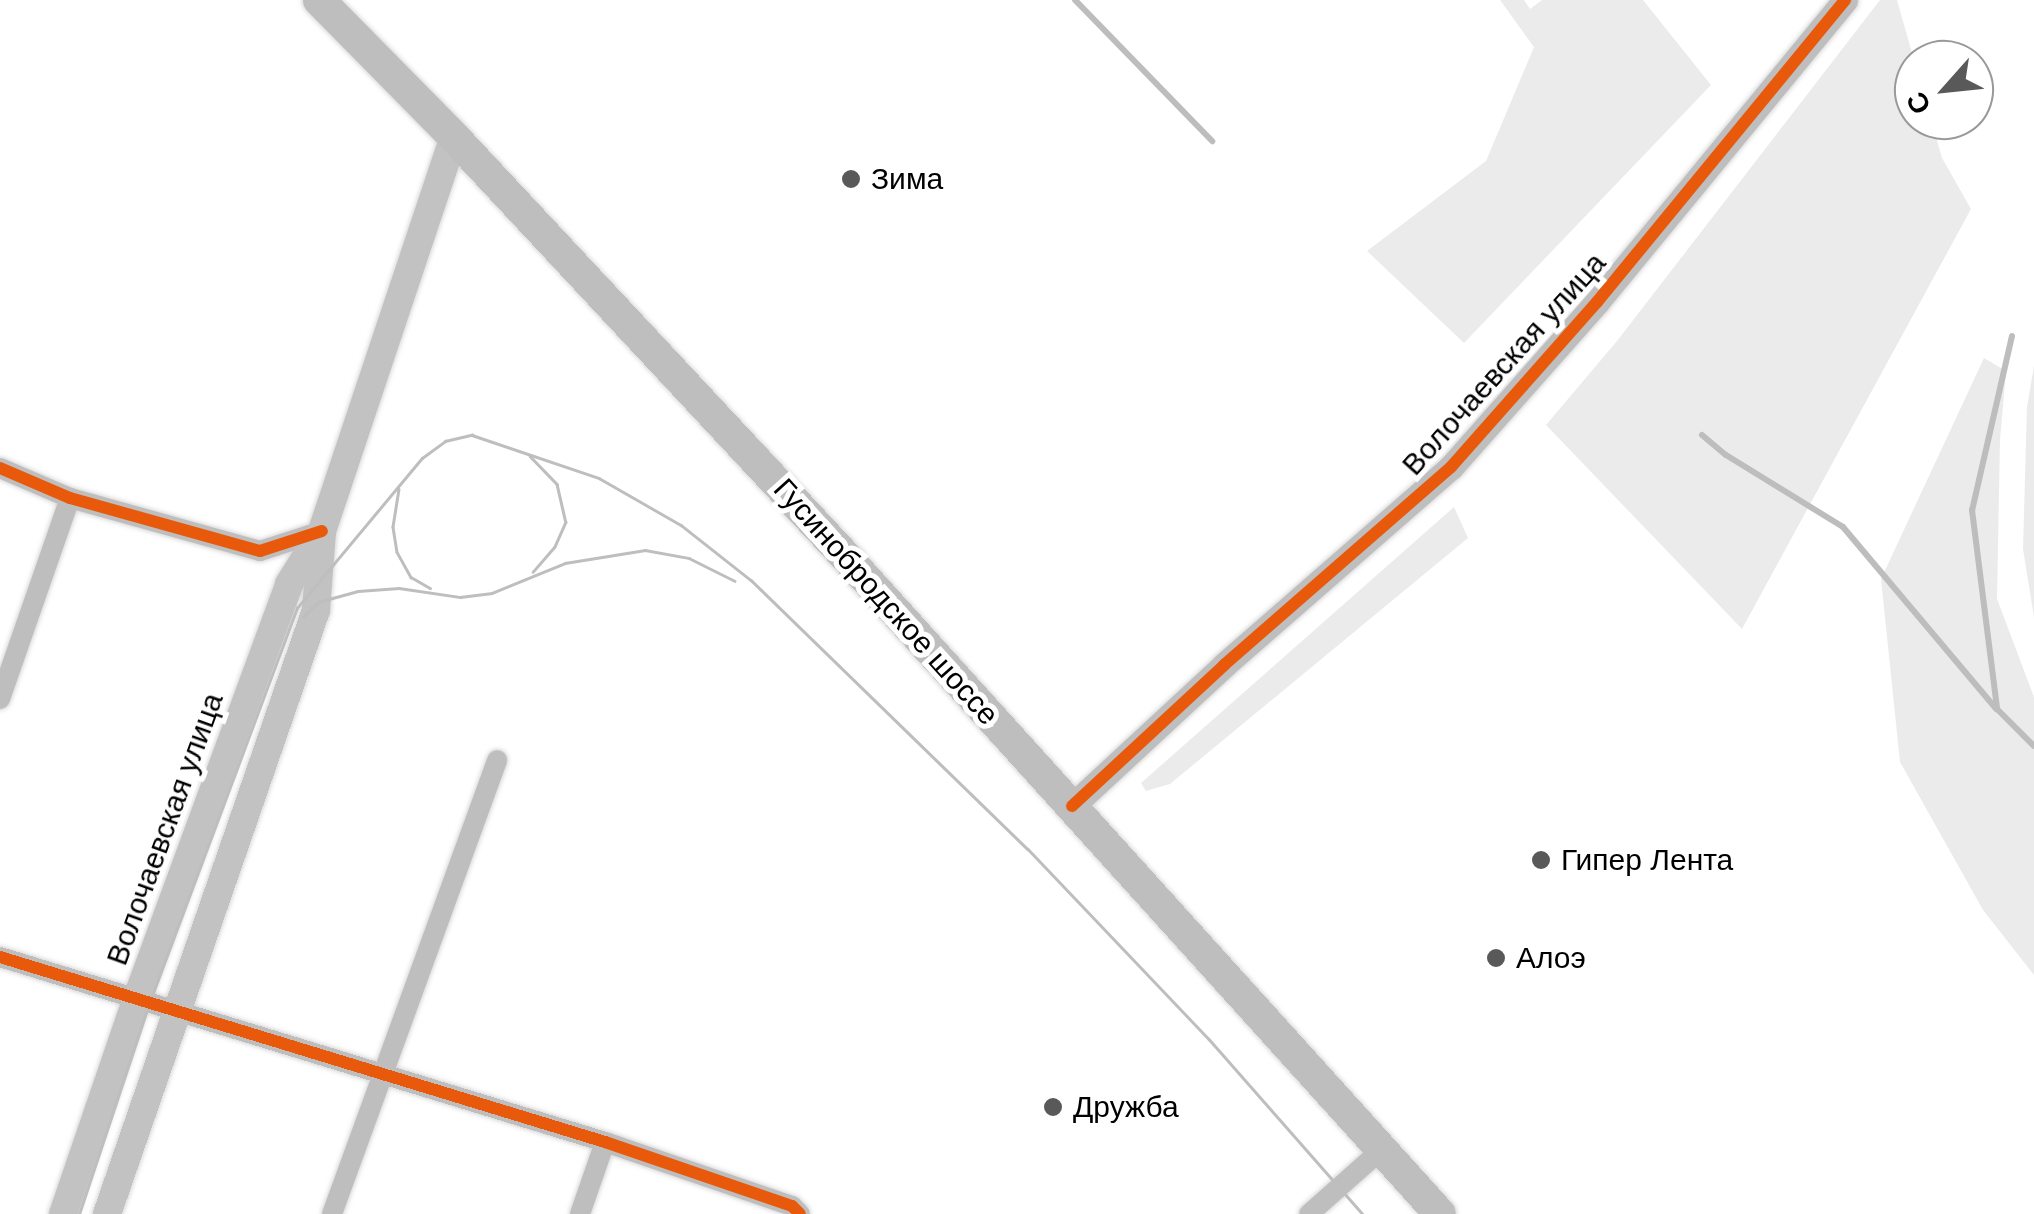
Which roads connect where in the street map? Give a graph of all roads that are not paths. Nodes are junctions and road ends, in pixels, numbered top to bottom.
1 (319, 0) edge
2 (1846, 0) edge
3 (454, 137) junction
4 (0, 468) edge
5 (70, 498) junction
6 (322, 531) junction
7 (0, 699) edge
8 (497, 760) dead end
9 (1072, 806) junction
10 (0, 957) edge
11 (136, 998) junction
12 (177, 1010) junction
13 (381, 1077) junction
14 (606, 1142) junction
15 (1381, 1150) junction
16 (64, 1214) edge
17 (107, 1214) edge
18 (332, 1214) edge
19 (580, 1214) edge
20 (800, 1214) edge
21 (1310, 1214) edge
22 (1440, 1214) edge

1 - 3 main road, Гусинобродское шоссе
2 - 9 street, Волочаевская улица
3 - 6 main road, Волочаевская улица
3 - 9 main road, Гусинобродское шоссе
4 - 5 street
5 - 6 street
5 - 7 street
6 - 11 main road, Волочаевская улица
6 - 12 main road, Волочаевская улица
8 - 13 street
9 - 15 main road, Гусинобродское шоссе
10 - 11 street
11 - 12 street
11 - 16 main road, Волочаевская улица
12 - 13 street
12 - 17 main road, Волочаевская улица
13 - 14 street
13 - 18 street
14 - 19 street
14 - 20 street
15 - 21 street
15 - 22 main road, Гусинобродское шоссе

